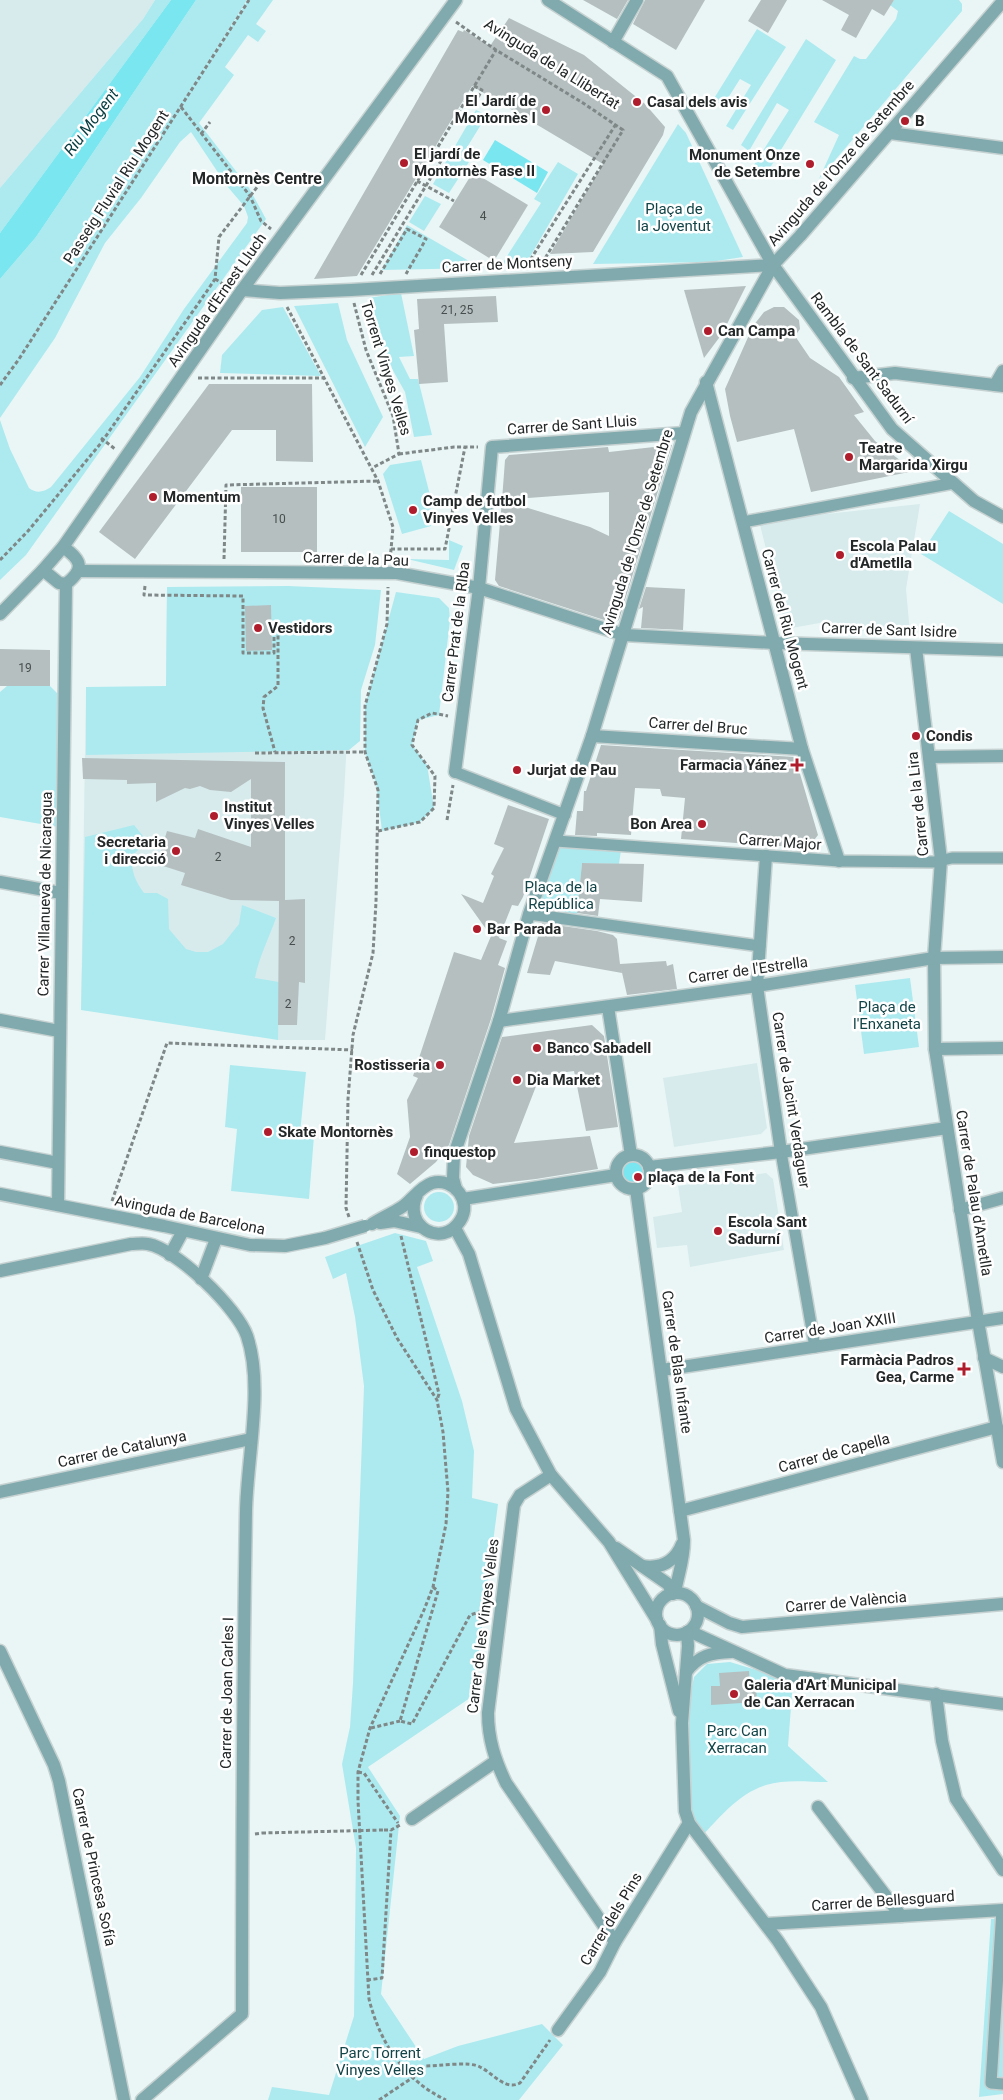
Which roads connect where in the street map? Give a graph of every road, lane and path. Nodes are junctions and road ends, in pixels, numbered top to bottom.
1 (249, 0) edge
2 (456, 0) edge
3 (548, 0) edge
4 (637, 0) edge
5 (1003, 1) edge
6 (445, 15) junction
7 (613, 42) junction
8 (496, 50) junction
9 (474, 86) junction
10 (475, 103) dead end
11 (181, 107) junction
12 (210, 122) dead end
13 (616, 124) junction
14 (622, 130) joint
15 (890, 133) junction
16 (202, 134) junction
17 (1003, 148) edge
18 (447, 151) dead end
19 (587, 171) junction
20 (595, 175) junction
21 (264, 178) dead end
22 (417, 181) junction
23 (426, 185) junction
24 (250, 196) junction
25 (454, 201) dead end
26 (282, 236) junction
27 (773, 265) junction
28 (533, 279) junction
29 (518, 280) junction
30 (362, 286) junction
31 (399, 287) junction
32 (242, 290) junction
33 (1003, 372) edge
34 (181, 378) junction
35 (324, 378) dead end
36 (854, 378) junction
37 (706, 382) junction
38 (0, 385) edge
39 (999, 386) edge
40 (684, 433) junction
41 (465, 447) junction
42 (492, 448) junction
43 (399, 454) junction
44 (372, 468) dead end
45 (378, 481) dead end
46 (954, 483) junction
47 (1003, 517) edge
48 (743, 522) junction
49 (63, 547) junction
50 (391, 549) dead end
51 (0, 560) edge
52 (43, 570) junction
53 (79, 571) junction
54 (146, 572) junction
55 (224, 572) junction
56 (66, 584) junction
57 (479, 588) junction
58 (0, 614) edge
59 (624, 635) junction
60 (774, 643) junction
61 (916, 648) junction
62 (1003, 650) edge
63 (462, 719) junction
64 (592, 736) junction
65 (802, 749) junction
66 (275, 752) junction
67 (366, 752) dead end
68 (255, 753) dead end
69 (1003, 756) edge
70 (929, 757) junction
71 (455, 772) junction
72 (565, 815) junction
73 (447, 820) dead end
74 (378, 832) dead end
75 (556, 841) junction
76 (766, 856) junction
77 (1003, 858) edge
78 (941, 860) junction
79 (839, 861) junction
80 (0, 882) edge
81 (61, 893) junction
82 (529, 914) junction
83 (760, 946) junction
84 (1003, 957) edge
85 (934, 958) junction
86 (757, 986) junction
87 (608, 1007) junction
88 (0, 1020) edge
89 (499, 1021) junction
90 (59, 1031) junction
91 (1003, 1048) edge
92 (936, 1049) junction
93 (353, 1050) dead end
94 (947, 1128) junction
95 (0, 1152) edge
96 (781, 1152) junction
97 (454, 1155) junction
98 (631, 1155) junction
99 (58, 1163) junction
100 (650, 1167) junction
101 (616, 1175) junction
102 (430, 1184) junction
103 (636, 1189) junction
104 (0, 1194) edge
105 (459, 1194) junction
106 (417, 1195) junction
107 (1003, 1198) edge
108 (112, 1201) dead end
109 (58, 1205) junction
110 (960, 1210) junction
111 (368, 1225) junction
112 (421, 1227) junction
113 (456, 1228) junction
114 (183, 1231) junction
115 (400, 1231) dead end
116 (216, 1238) junction
117 (170, 1255) junction
118 (0, 1271) edge
119 (201, 1279) junction
120 (1003, 1318) edge
121 (978, 1322) junction
122 (815, 1347) junction
123 (984, 1358) junction
124 (1003, 1367) edge
125 (662, 1370) junction
126 (437, 1400) dead end
127 (997, 1426) junction
128 (251, 1439) junction
129 (1003, 1462) edge
130 (551, 1475) junction
131 (0, 1492) edge
132 (680, 1510) junction
133 (684, 1540) junction
134 (609, 1542) junction
135 (641, 1566) junction
136 (433, 1587) dead end
137 (674, 1594) junction
138 (1003, 1604) edge
139 (502, 1605) junction
140 (696, 1606) junction
141 (659, 1622) junction
142 (688, 1631) junction
143 (0, 1651) edge
144 (734, 1652) junction
145 (686, 1672) junction
146 (936, 1694) junction
147 (1003, 1704) edge
148 (400, 1721) junction
149 (682, 1723) junction
150 (370, 1728) dead end
151 (496, 1761) junction
152 (358, 1772) dead end
153 (818, 1807) dead end
154 (394, 1816) dead end
155 (412, 1819) dead end
156 (689, 1823) junction
157 (384, 1830) dead end
158 (391, 1830) dead end
159 (262, 1833) dead end
160 (1003, 1870) edge
161 (1002, 1910) edge
162 (901, 1916) junction
163 (766, 1924) junction
164 (615, 1942) junction
165 (367, 1980) dead end
166 (558, 2030) joint
167 (991, 2082) junction
168 (1003, 2084) edge
169 (1003, 2089) edge
170 (124, 2100) edge
171 (142, 2100) edge
172 (379, 2100) edge
173 (862, 2100) edge

1 - 11 path, Passeig Fluvial Riu Mogent
2 - 6 street, Avinguda d'Ernest Lluch
3 - 7 street
4 - 7 street
5 - 15 street, Avinguda de l'Onze de Setembre
6 - 8 path, Avinguda de la Llibertat
6 - 26 street, Avinguda d'Ernest Lluch
7 - 27 street
8 - 9 path
8 - 13 path, Avinguda de la Llibertat
9 - 10 path
9 - 22 path
11 - 16 path
11 - 38 path, Passeig Fluvial Riu Mogent
12 - 16 path
13 - 14 path, Avinguda de la Llibertat
13 - 19 path
14 - 20 path, Carrer de Montseny
15 - 17 street
15 - 27 street, Avinguda de l'Onze de Setembre
16 - 24 path
18 - 23 path
19 - 20 path
19 - 29 path
20 - 28 path, Carrer de Montseny
21 - 24 path
22 - 23 path
22 - 30 path
23 - 25 path
23 - 30 path
24 - 26 path
24 - 51 path
26 - 32 street, Avinguda d'Ernest Lluch
27 - 28 street, Carrer de Montseny
27 - 36 street, Rambla de Sant Sadurní
27 - 37 street, Avinguda de l'Onze de Setembre
28 - 29 street, Carrer de Montseny
29 - 31 street, Carrer de Montseny
30 - 31 street, Carrer de Montseny
30 - 31 path
30 - 32 street, Carrer de Montseny
30 - 43 path, Torrent Vinyes Velles
32 - 34 street, Avinguda d'Ernest Lluch
33 - 39 street
34 - 35 path
34 - 49 street, Avinguda d'Ernest Lluch
36 - 39 street
36 - 46 street, Rambla de Sant Sadurní
37 - 40 street, Avinguda de l'Onze de Setembre
37 - 48 street, Carrer del Riu Mogent
40 - 42 street, Carrer de Sant Lluis
40 - 59 street, Avinguda de l'Onze de Setembre
41 - 42 path, Torrent Vinyes Velles
41 - 43 path, Torrent Vinyes Velles
41 - 50 path
42 - 57 street, Carrer Prat de la RIba
43 - 44 path, Torrent Vinyes Velles
45 - 55 path
46 - 47 street, Rambla de Sant Sadurní
46 - 48 street
48 - 60 street, Carrer del Riu Mogent
49 - 52 street, Avinguda d'Ernest Lluch
49 - 53 street
52 - 56 street
52 - 58 street, Avinguda d'Ernest Lluch
53 - 54 street, Carrer de la Pau
53 - 56 street
54 - 55 street, Carrer de la Pau
54 - 66 path
55 - 57 street, Carrer de la Pau
56 - 81 street, Carrer Villanueva de Nicaragua
57 - 59 street, Carrer de la Pau
57 - 63 street, Carrer Prat de la RIba
59 - 60 street, Carrer de Sant Isidre
59 - 64 street, Avinguda de l'Onze de Setembre
60 - 61 street, Carrer de Sant Isidre
60 - 65 street, Carrer del Riu Mogent
61 - 62 street, Carrer de Sant Isidre
61 - 70 street, Carrer de la Lira
63 - 71 street, Carrer Prat de la RIba
63 - 74 path
64 - 65 street, Carrer del Bruc
64 - 72 street, Avinguda de l'Onze de Setembre
65 - 79 street, Carrer del Riu Mogent
66 - 67 path
66 - 68 path
69 - 70 street
70 - 78 street, Carrer de la Lira
71 - 72 street
71 - 73 path
72 - 75 street, Avinguda de l'Onze de Setembre
75 - 76 street, Carrer Major
75 - 82 street, Avinguda de l'Onze de Setembre
76 - 79 street, Carrer Major
76 - 83 street, Carrer de Jacint Verdaguer
77 - 78 street, Carrer Major
78 - 79 street, Carrer Major
78 - 85 street, Carrer de la Lira
80 - 81 street
81 - 90 street, Carrer Villanueva de Nicaragua
82 - 83 street
82 - 89 street, Avinguda de l'Onze de Setembre
83 - 86 street, Carrer de Jacint Verdaguer
84 - 85 street, Carrer de l'Estrella
85 - 86 street, Carrer de l'Estrella
85 - 92 street, Carrer de Palau d'Ametlla
86 - 87 street, Carrer de l'Estrella
86 - 96 street, Carrer de Jacint Verdaguer
87 - 89 street, Carrer de l'Estrella
87 - 98 street
88 - 90 street
89 - 97 street, Avinguda de l'Onze de Setembre
90 - 99 street, Carrer Villanueva de Nicaragua
91 - 92 street
92 - 94 street, Carrer de Palau d'Ametlla
93 - 108 path
94 - 96 street
94 - 110 street, Carrer de Palau d'Ametlla
95 - 99 street
96 - 100 street
96 - 122 street, Carrer de Jacint Verdaguer
97 - 102 street
97 - 105 street
98 - 100 street
98 - 101 street
99 - 109 street, Carrer Villanueva de Nicaragua
100 - 103 street
101 - 103 street
101 - 105 street
102 - 105 street
102 - 106 street
103 - 125 street, Carrer de Blas Infante
104 - 109 street, Avinguda de Barcelona
105 - 113 street
106 - 111 street
106 - 112 street
107 - 110 street
109 - 114 street, Avinguda de Barcelona
110 - 121 street, Carrer de Palau d'Ametlla
111 - 112 street
111 - 116 street, Avinguda de Barcelona, bridge
112 - 113 street
113 - 130 street
114 - 116 street, Avinguda de Barcelona
114 - 117 street
115 - 126 path
116 - 119 street
117 - 118 street, Carrer de Joan Carles I
117 - 119 street, Carrer de Joan Carles I
119 - 128 street, Carrer de Joan Carles I
120 - 121 street, Carrer de Joan XXIII
121 - 122 street, Carrer de Joan XXIII
121 - 123 street, Carrer de Palau d'Ametlla
122 - 125 street, Carrer de Joan XXIII
123 - 124 street
123 - 127 street, Carrer de Palau d'Ametlla
125 - 132 street, Carrer de Blas Infante
127 - 129 street, Carrer de Palau d'Ametlla
127 - 132 street, Carrer de Capella
128 - 131 street, Carrer de Catalunya
128 - 171 street, Carrer de Joan Carles I
130 - 134 street
130 - 139 street, Carrer de les Vinyes Velles
132 - 133 street, Carrer de Blas Infante
133 - 135 street
133 - 137 street, Carrer de Blas Infante
134 - 135 street
134 - 141 street
135 - 137 street
136 - 148 path
137 - 140 street
137 - 141 street
138 - 140 street, Carrer de València
139 - 148 path
139 - 151 street, Carrer de les Vinyes Velles
140 - 142 street
141 - 142 street
141 - 149 street
142 - 144 street
142 - 145 street
143 - 170 street, Carrer de Princesa Sofía
144 - 145 street
144 - 146 street
145 - 149 street
146 - 147 street
146 - 160 street
148 - 150 path
149 - 156 street
151 - 155 street
151 - 164 street, Carrer de les Vinyes Velles
152 - 154 path
153 - 162 street
156 - 163 street
156 - 164 street, Carrer dels Pins
157 - 159 path, bridge
158 - 165 path
161 - 162 street, Carrer de Bellesguard
161 - 167 street
162 - 163 street, Carrer de Bellesguard
163 - 173 street
164 - 166 street, Carrer dels Pins
166 - 172 path
167 - 168 street
167 - 169 street

